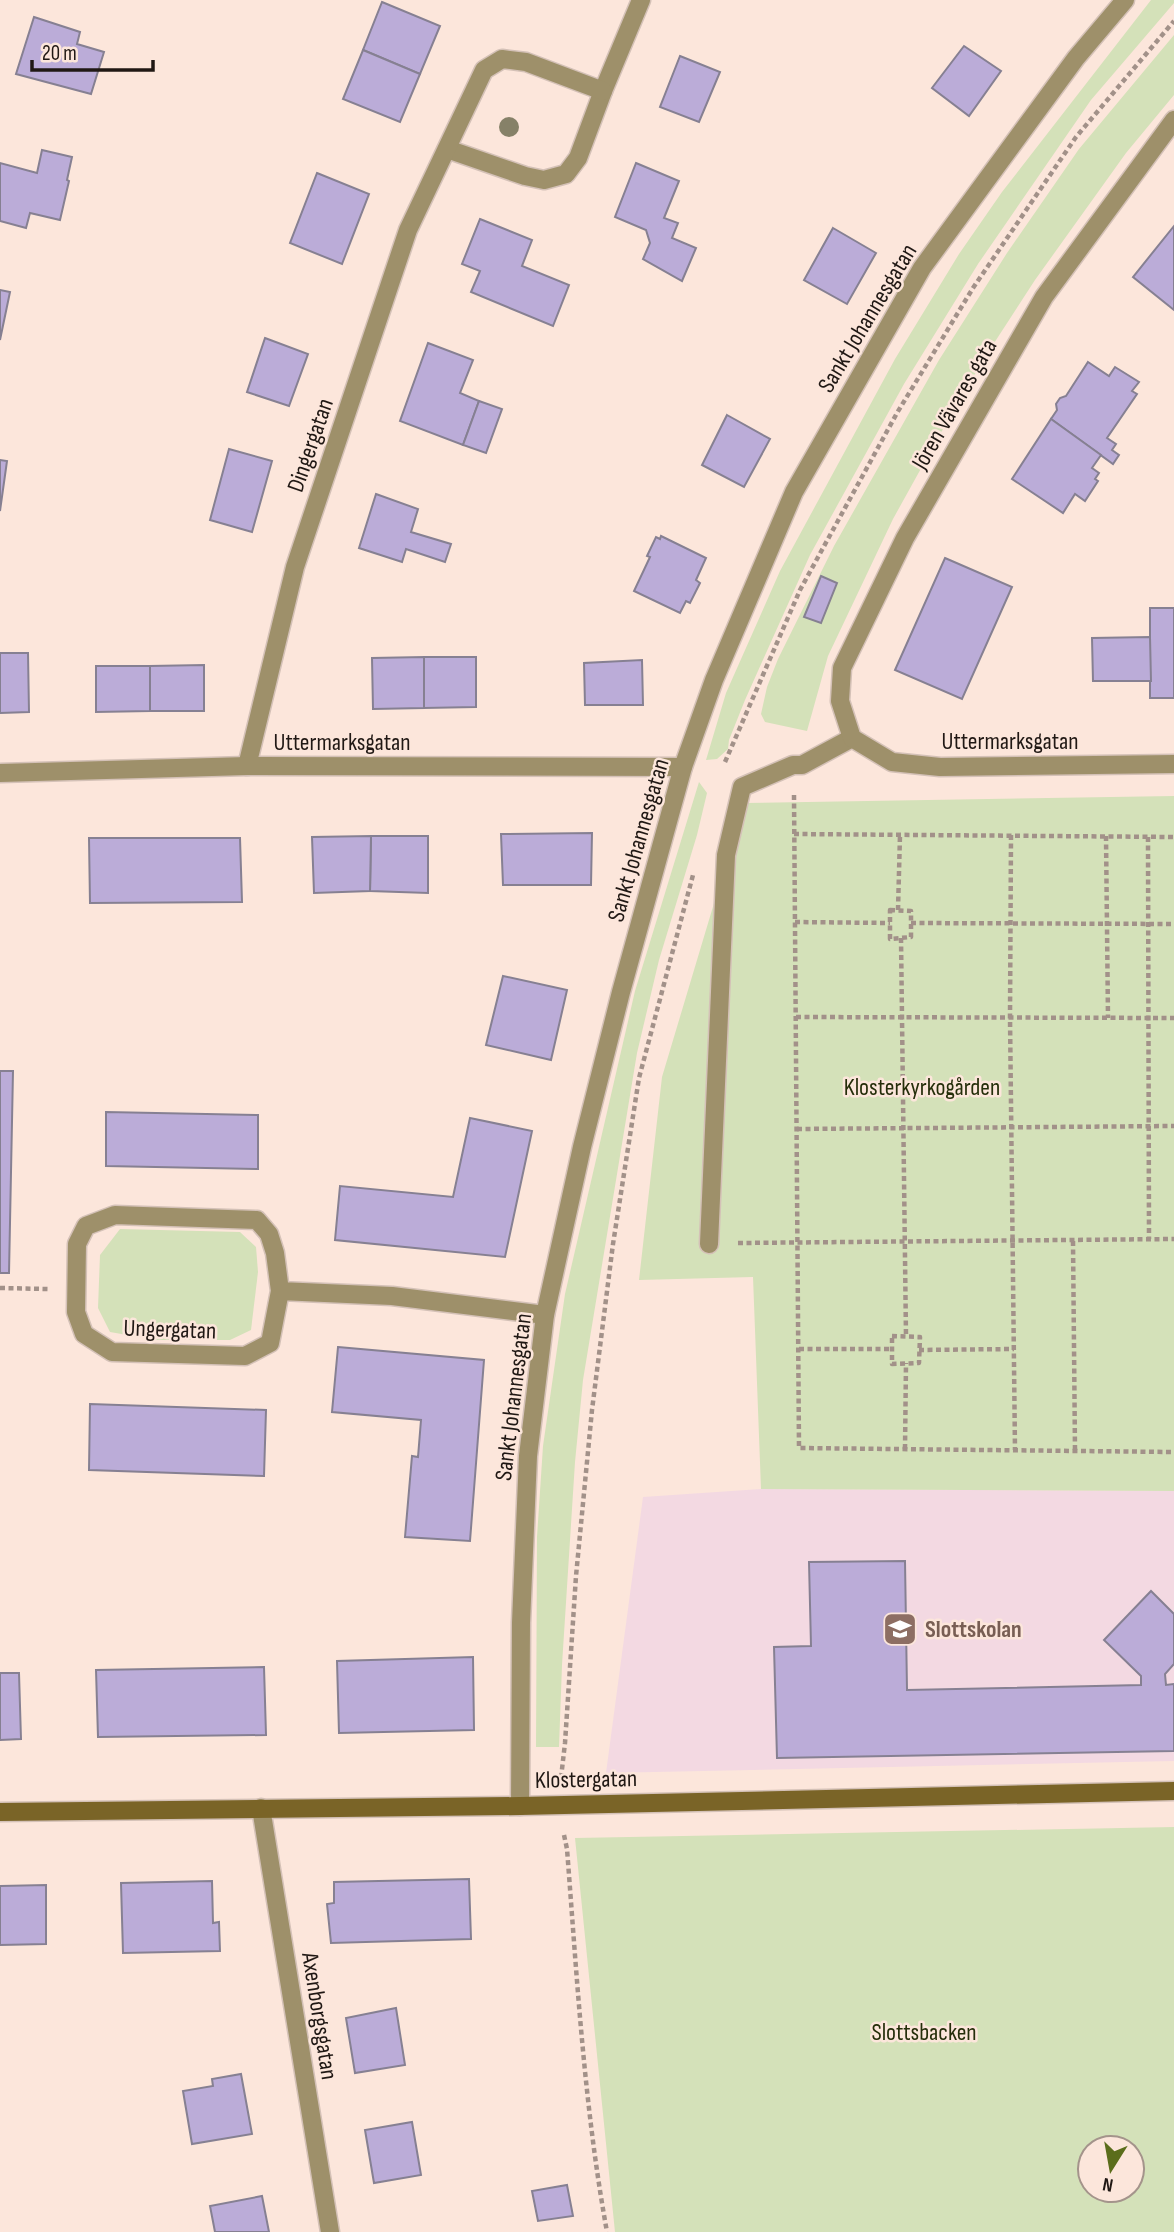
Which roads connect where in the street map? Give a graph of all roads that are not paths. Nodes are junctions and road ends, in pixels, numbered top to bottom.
1 (641, 0) edge
2 (1125, 0) edge
3 (603, 91) junction
4 (1174, 121) edge
5 (447, 149) junction
6 (852, 738) junction
7 (1174, 764) edge
8 (247, 766) junction
9 (683, 767) junction
10 (0, 774) edge
11 (709, 1244) road end
12 (280, 1291) junction
13 (545, 1315) junction
14 (1174, 1791) edge
15 (520, 1805) junction
16 (261, 1808) junction
17 (0, 1812) edge
18 (330, 2232) edge

1 - 3 street
2 - 9 street, Sankt Johannesgatan
3 - 5 street, Dingergatan
3 - 5 street
4 - 6 street, Jören Vävares gata
5 - 8 street, Dingergatan
6 - 7 street, Uttermarksgatan
6 - 11 street
8 - 9 street, Uttermarksgatan
8 - 10 street, Uttermarksgatan
9 - 13 street, Sankt Johannesgatan
12 - 12 street, Ungergatan
12 - 13 street
13 - 15 street, Sankt Johannesgatan
14 - 15 street, Klostergatan
15 - 16 street, Klostergatan
16 - 17 street, Klostergatan
16 - 18 street, Axenborgsgatan

